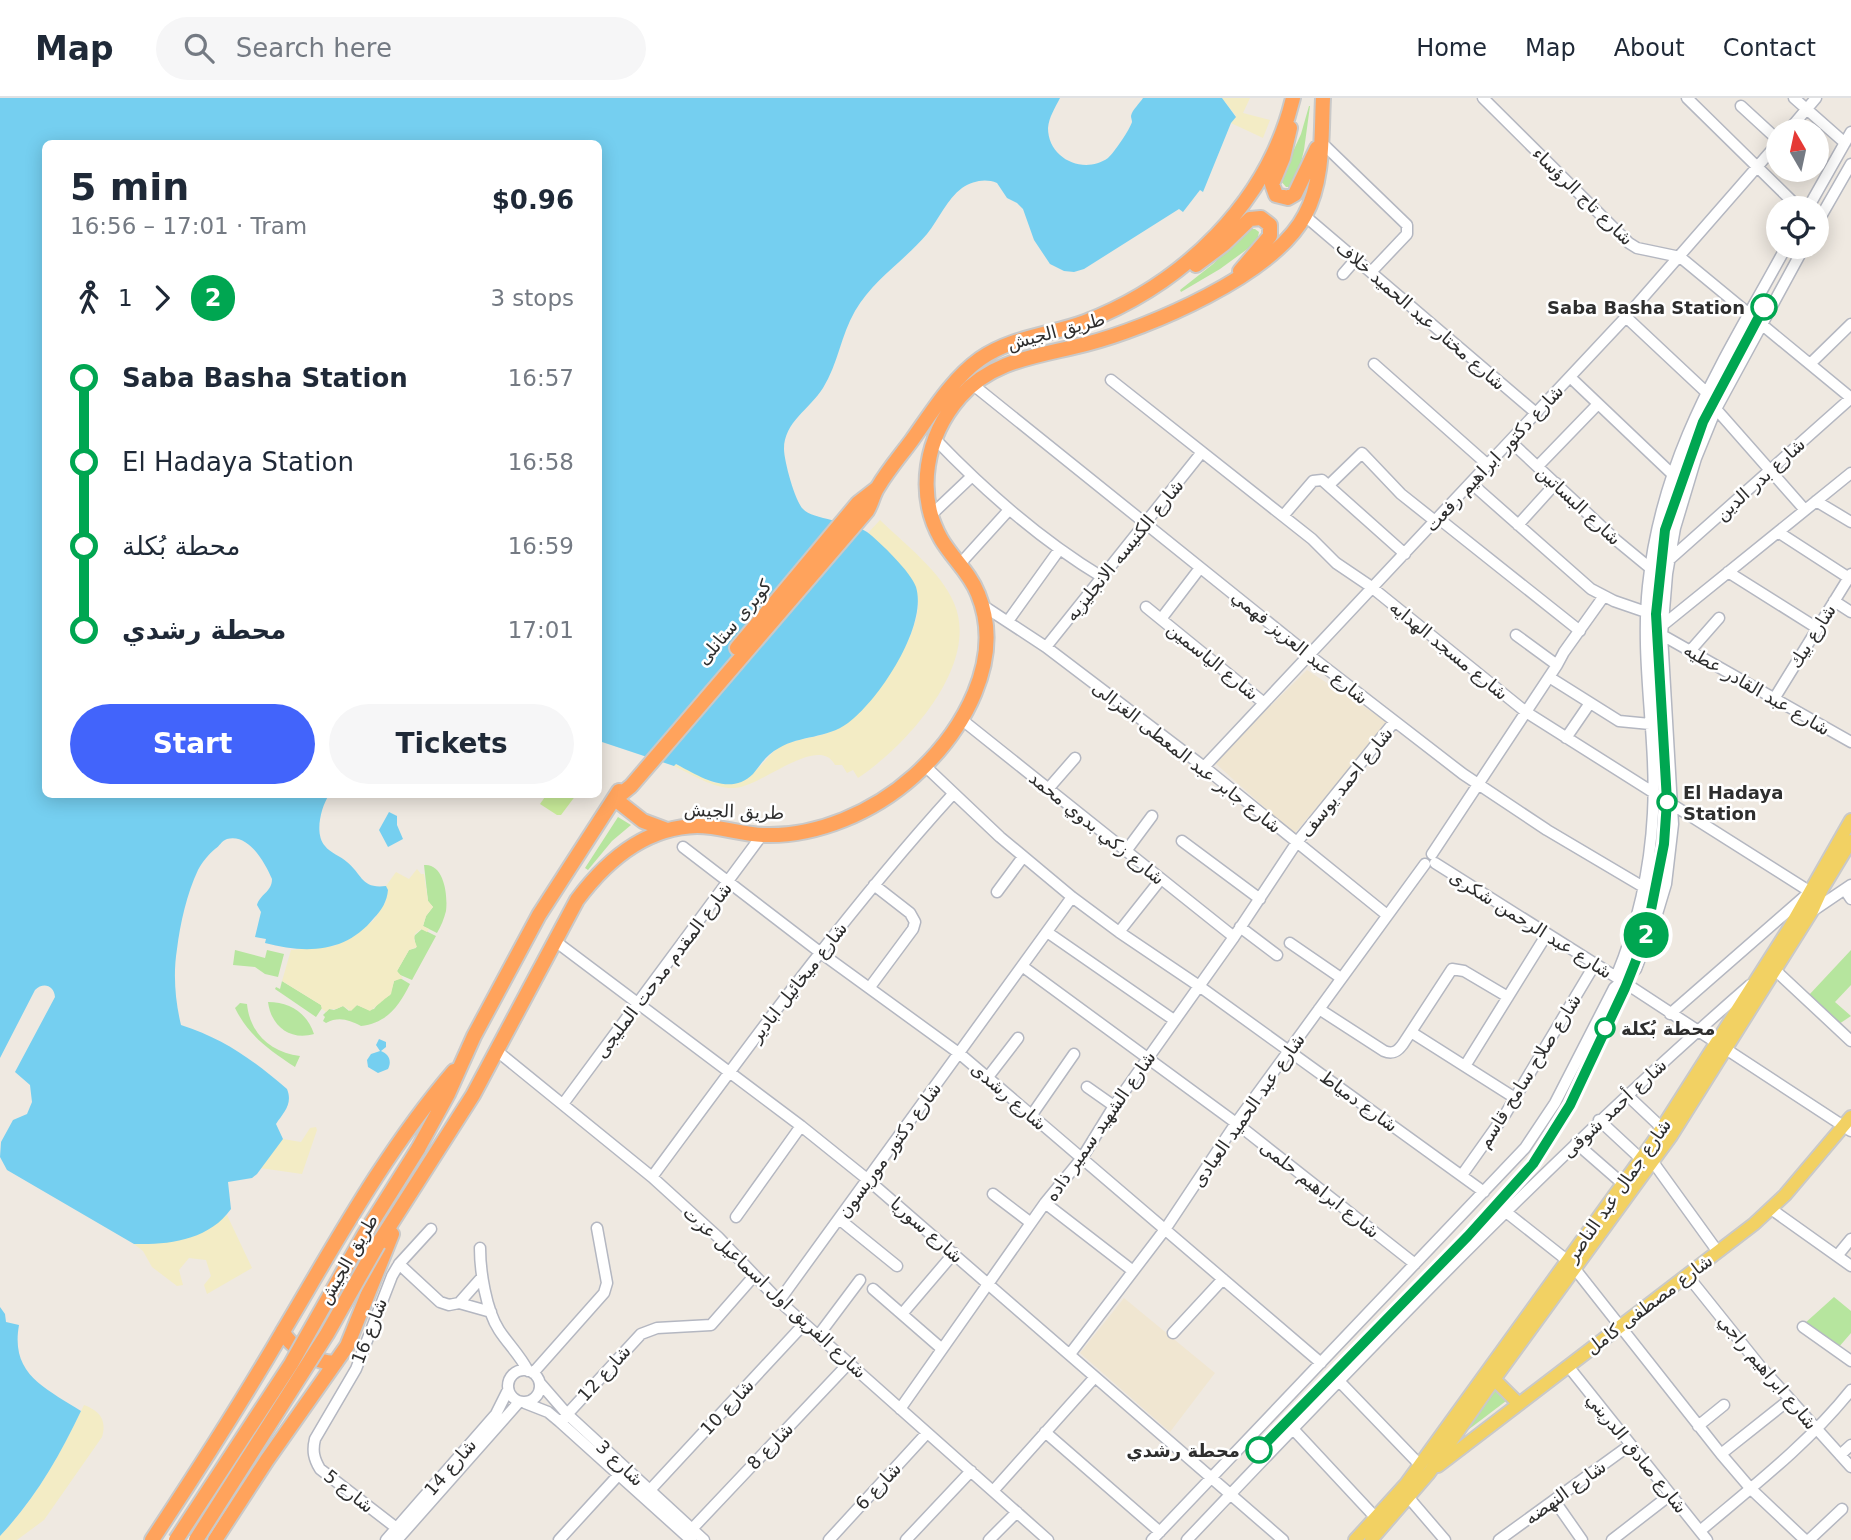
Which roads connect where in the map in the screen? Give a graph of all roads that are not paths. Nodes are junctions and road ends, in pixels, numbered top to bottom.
1 (1322, 98) edge
2 (1483, 98) edge
3 (1687, 98) edge
4 (1794, 98) edge
5 (1816, 98) edge
6 (1292, 103) edge
7 (1741, 106) dead end
8 (1807, 109) junction
9 (1798, 119) edge
10 (1766, 130) edge
11 (1851, 132) edge
12 (1321, 142) junction
13 (1845, 143) junction
14 (1766, 156) edge
15 (1851, 164) edge
16 (1756, 168) junction
17 (1786, 196) edge
18 (1815, 196) edge
19 (1829, 202) edge
20 (1305, 216) junction
21 (1680, 257) junction
22 (1356, 259) junction
23 (1779, 259) edge
24 (1797, 259) edge
25 (1371, 272) junction
26 (1343, 274) dead end
27 (1170, 277) junction
28 (1234, 281) junction
29 (1748, 314) junction
30 (1626, 317) junction
31 (1851, 324) edge
32 (1761, 325) junction
33 (1374, 364) dead end
34 (1810, 364) junction
35 (1570, 377) junction
36 (1111, 380) dead end
37 (972, 384) junction
38 (1706, 392) junction
39 (1851, 398) edge
40 (1598, 404) junction
41 (1716, 409) junction
42 (1536, 414) junction
43 (935, 439) junction
44 (1510, 441) junction
45 (1202, 453) junction
46 (1488, 465) junction
47 (1538, 466) junction
48 (1770, 470) junction
49 (1671, 473) junction
50 (1851, 473) edge
51 (971, 477) junction
52 (1471, 483) junction
53 (1556, 483) junction
54 (1329, 485) junction
55 (877, 488) joint
56 (1816, 501) junction
57 (1805, 510) junction
58 (1008, 511) junction
59 (931, 515) junction
60 (1283, 516) junction
61 (1437, 520) junction
62 (1851, 522) edge
63 (1145, 524) junction
64 (1518, 525) junction
65 (1778, 531) junction
66 (1059, 550) junction
67 (1405, 554) junction
68 (1669, 560) junction
69 (959, 565) junction
70 (1200, 568) junction
71 (1650, 568) junction
72 (1728, 572) junction
73 (1850, 576) edge
74 (1102, 577) junction
75 (1373, 588) junction
76 (1604, 596) junction
77 (1834, 601) junction
78 (982, 605) junction
79 (1146, 607) dead end
80 (1646, 612) junction
81 (1851, 612) edge
82 (1719, 618) dead end
83 (1161, 619) junction
84 (1008, 621) junction
85 (1817, 628) junction
86 (1663, 630) junction
87 (1580, 631) junction
88 (1516, 635) dead end
89 (1046, 647) junction
90 (1690, 651) junction
91 (1309, 656) junction
92 (1558, 666) junction
93 (1549, 677) junction
94 (1774, 699) junction
95 (1264, 703) junction
96 (1590, 703) junction
97 (1526, 712) junction
98 (961, 719) junction
99 (1394, 722) junction
100 (1650, 724) junction
101 (1566, 738) junction
102 (1851, 742) edge
103 (1075, 758) dead end
104 (925, 766) junction
105 (1203, 767) junction
106 (628, 784) joint
107 (1478, 785) junction
108 (1048, 789) junction
109 (1653, 792) junction
110 (953, 794) junction
111 (615, 799) junction
112 (1674, 805) junction
113 (1152, 816) dead end
114 (1851, 820) edge
115 (667, 830) junction
116 (762, 835) junction
117 (1182, 841) dead end
118 (1851, 841) edge
119 (1297, 842) junction
120 (683, 847) dead end
121 (1126, 851) junction
122 (1023, 857) junction
123 (1430, 860) junction
124 (1161, 879) junction
125 (729, 881) junction
126 (874, 885) junction
127 (1645, 888) junction
128 (1848, 888) edge
129 (997, 892) dead end
130 (1808, 892) junction
131 (1072, 897) junction
132 (1260, 899) junction
133 (1851, 899) edge
134 (1812, 911) junction
135 (1387, 915) junction
136 (1240, 927) junction
137 (1047, 932) junction
138 (1119, 932) junction
139 (1547, 934) junction
140 (1234, 937) junction
141 (1782, 937) junction
142 (555, 941) junction
143 (1290, 943) dead end
144 (821, 953) junction
145 (1277, 955) dead end
146 (1595, 964) junction
147 (1022, 966) junction
148 (1775, 970) junction
149 (1341, 978) junction
150 (1618, 979) junction
151 (1753, 982) junction
152 (1199, 986) junction
153 (870, 987) junction
154 (1508, 996) junction
155 (638, 1004) junction
156 (1319, 1009) junction
157 (1670, 1014) junction
158 (1174, 1020) junction
159 (1697, 1031) junction
160 (1411, 1032) junction
161 (1018, 1038) dead end
162 (1851, 1041) edge
163 (1721, 1047) junction
164 (1289, 1050) junction
165 (497, 1051) junction
166 (960, 1054) junction
167 (1074, 1055) dead end
168 (1148, 1058) junction
169 (461, 1062) junction
170 (1465, 1066) junction
171 (729, 1072) junction
172 (988, 1077) junction
173 (1087, 1087) dead end
174 (1627, 1095) junction
175 (1515, 1098) junction
176 (563, 1104) junction
177 (1114, 1106) junction
178 (1031, 1116) junction
179 (1599, 1120) junction
180 (1236, 1123) junction
181 (1848, 1125) edge
182 (801, 1126) junction
183 (1662, 1128) junction
184 (1576, 1143) junction
185 (1082, 1158) junction
186 (1647, 1160) junction
187 (1462, 1175) junction
188 (652, 1177) junction
189 (867, 1179) junction
190 (1623, 1184) junction
191 (1484, 1192) junction
192 (993, 1194) dead end
193 (1045, 1203) junction
194 (404, 1205) junction
195 (1771, 1209) junction
196 (1506, 1212) junction
197 (736, 1217) dead end
198 (839, 1219) junction
199 (1031, 1223) junction
200 (597, 1228) dead end
201 (1166, 1228) junction
202 (431, 1229) dead end
203 (1851, 1239) edge
204 (480, 1248) dead end
205 (1718, 1252) junction
206 (954, 1253) junction
207 (1837, 1256) junction
208 (399, 1264) junction
209 (1415, 1264) junction
210 (1572, 1265) junction
211 (897, 1266) dead end
212 (1851, 1266) edge
213 (1133, 1271) junction
214 (1688, 1275) junction
215 (754, 1276) junction
216 (482, 1277) junction
217 (1223, 1279) junction
218 (860, 1280) dead end
219 (989, 1283) junction
220 (873, 1289) dead end
221 (779, 1301) junction
222 (459, 1303) junction
223 (491, 1312) junction
224 (902, 1314) junction
225 (804, 1324) junction
226 (1620, 1325) junction
227 (1803, 1327) dead end
228 (283, 1331) junction
229 (1173, 1333) dead end
230 (818, 1336) junction
231 (942, 1349) junction
232 (1070, 1354) junction
233 (1851, 1361) edge
234 (337, 1362) junction
235 (849, 1363) junction
236 (1321, 1363) junction
237 (1568, 1366) junction
238 (1491, 1375) junction
239 (534, 1376) junction
240 (1095, 1377) junction
241 (1339, 1381) junction
242 (508, 1390) junction
243 (1851, 1390) edge
244 (1789, 1401) junction
245 (522, 1403) junction
246 (1518, 1404) junction
247 (1847, 1404) edge
248 (1724, 1405) dead end
249 (900, 1409) junction
250 (563, 1418) junction
251 (1698, 1426) junction
252 (1293, 1429) junction
253 (1816, 1429) junction
254 (1045, 1432) junction
255 (927, 1433) junction
256 (315, 1439) joint
257 (1630, 1445) junction
258 (1851, 1445) edge
259 (1721, 1454) junction
260 (1840, 1455) junction
261 (1851, 1466) edge
262 (1424, 1469) junction
263 (622, 1471) junction
264 (971, 1471) junction
265 (1211, 1477) junction
266 (1751, 1489) junction
267 (650, 1490) junction
268 (993, 1491) junction
269 (1230, 1494) junction
270 (1670, 1495) junction
271 (1409, 1498) junction
272 (1553, 1500) junction
273 (1842, 1509) dead end
274 (1017, 1512) junction
275 (168, 1517) junction
276 (1376, 1518) junction
277 (1700, 1531) junction
278 (399, 1534) edge
279 (691, 1534) edge
280 (1156, 1536) edge
281 (152, 1540) edge
282 (176, 1540) edge
283 (181, 1540) edge
284 (196, 1540) edge
285 (215, 1540) edge
286 (386, 1540) edge
287 (559, 1540) edge
288 (704, 1540) edge
289 (829, 1540) edge
290 (906, 1540) edge
291 (989, 1540) edge
292 (1048, 1540) edge
293 (1187, 1540) edge
294 (1283, 1540) edge
295 (1355, 1540) edge
296 (1371, 1540) edge
297 (1445, 1540) edge
298 (1499, 1540) edge
299 (1582, 1540) edge
300 (1612, 1540) edge
301 (1707, 1540) edge
302 (1807, 1540) edge

1 - 12 highway, طريق الجيش
2 - 21 street, شارع تاج الرؤساء
3 - 16 street
4 - 8 street
5 - 8 street
6 - 12 highway
6 - 27 highway, طريق الجيش
7 - 10 street
8 - 9 street
8 - 13 street
11 - 13 street
12 - 20 highway, طريق الجيش
12 - 25 street
13 - 18 street
14 - 16 street, شارع دكتور ابراهيم رفعت
15 - 19 street
16 - 17 street
16 - 21 street, شارع دكتور ابراهيم رفعت
20 - 22 street, شارع مختار عبد الحميد خلاف
20 - 28 highway, طريق الجيش
21 - 29 street, شارع تاج الرؤساء
21 - 30 street, شارع دكتور ابراهيم رفعت
22 - 25 street, شارع مختار عبد الحميد خلاف
22 - 26 street
23 - 29 street
24 - 32 street
25 - 42 street, شارع مختار عبد الحميد خلاف
27 - 28 highway
27 - 55 highway, طريق الجيش
28 - 37 highway, طريق الجيش
29 - 32 street, شارع تاج الرؤساء
29 - 38 street
30 - 35 street, شارع دكتور ابراهيم رفعت
30 - 38 street
31 - 34 street
32 - 34 street, شارع تاج الرؤساء
32 - 41 street
33 - 46 street
34 - 39 street, شارع تاج الرؤساء
35 - 40 street
35 - 42 street, شارع دكتور ابراهيم رفعت
36 - 45 street, شارع مسجد الهدايه
37 - 43 highway, طريق الجيش
37 - 63 street, شارع عبد العزيز فهمي
38 - 49 street
39 - 48 street, شارع بدر الدين
40 - 47 street
40 - 49 street
41 - 48 street
41 - 68 street
42 - 44 street, شارع دكتور ابراهيم رفعت
43 - 51 street
43 - 59 highway, طريق الجيش
44 - 46 street, شارع دكتور ابراهيم رفعت
44 - 47 street, شارع البساتين
45 - 60 street, شارع مسجد الهدايه
45 - 63 street, شارع الكنيسه الانجليزيه
46 - 52 street, شارع دكتور ابراهيم رفعت
47 - 53 street, شارع البساتين
48 - 57 street
48 - 68 street, شارع بدر الدين
49 - 71 street
50 - 56 street
51 - 58 street
51 - 59 street
52 - 61 street, شارع دكتور ابراهيم رفعت
52 - 64 street
53 - 64 street
53 - 71 street, شارع البساتين
54 - 60 street
54 - 61 street
54 - 67 street
55 - 106 highway, كوبرى ستانلى
56 - 57 street
56 - 62 street
57 - 65 street
58 - 66 street
58 - 69 street
59 - 69 highway, طريق الجيش
60 - 75 street, شارع مسجد الهدايه
61 - 67 street, شارع دكتور ابراهيم رفعت
61 - 87 street
63 - 70 street, شارع عبد العزيز فهمي
63 - 74 street, شارع الكنيسه الانجليزيه
64 - 76 street
65 - 72 street
65 - 73 street
66 - 74 street
66 - 84 street
67 - 75 street, شارع دكتور ابراهيم رفعت
68 - 86 street
69 - 78 highway, طريق الجيش
70 - 83 street, شارع الياسمين
70 - 91 street, شارع عبد العزيز فهمي
71 - 80 street
72 - 85 street
72 - 86 street
73 - 77 street, شارع بيك
74 - 89 street, شارع الكنيسه الانجليزيه
75 - 91 street, شارع دكتور ابراهيم رفعت
75 - 97 street, شارع مسجد الهدايه
76 - 80 street
76 - 87 street, شارع عبد الحميد العبادى
77 - 81 street
77 - 85 street, شارع بيك
78 - 84 street, شارع جابر عبد المعطى الغزالى
78 - 98 highway, طريق الجيش
79 - 83 street, شارع الياسمين
80 - 100 street
82 - 90 street
83 - 95 street, شارع الياسمين
84 - 89 street, شارع جابر عبد المعطى الغزالى
85 - 94 street, شارع بيك
86 - 90 street, شارع عبد القادر عطيه
86 - 112 street
87 - 92 street, شارع عبد الحميد العبادى
88 - 92 street
89 - 105 street, شارع جابر عبد المعطى الغزالى
90 - 94 street, شارع عبد القادر عطيه
91 - 95 street, شارع دكتور ابراهيم رفعت
91 - 99 street, شارع عبد العزيز فهمي
92 - 93 street, شارع عبد الحميد العبادى
93 - 96 street
93 - 97 street, شارع عبد الحميد العبادى
94 - 102 street, شارع عبد القادر عطيه
95 - 105 street, شارع دكتور ابراهيم رفعت
96 - 100 street
96 - 101 street
97 - 101 street, شارع مسجد الهدايه
97 - 107 street, شارع عبد الحميد العبادى
98 - 104 highway, طريق الجيش
98 - 108 street, شارع زكي بدوي محمد
99 - 107 street, شارع عبد العزيز فهمي
99 - 119 street, شارع احمد يوسف
100 - 109 street
101 - 109 street, شارع مسجد الهدايه
103 - 108 street
104 - 110 street, شارع دمياط
104 - 116 highway, طريق الجيش
105 - 119 street, شارع جابر عبد المعطى الغزالى
106 - 111 highway, طريق الجيش
107 - 123 street, شارع عبد الحميد العبادى
107 - 127 street, شارع عبد العزيز فهمي
108 - 121 street, شارع زكي بدوي محمد
109 - 112 street, شارع مسجد الهدايه
109 - 127 street
110 - 122 street, شارع دمياط
110 - 126 street, شارع ميخائيل ابادير
111 - 115 highway
111 - 169 highway, طريق الجيش
112 - 130 street, شارع مسجد الهدايه
112 - 150 street
113 - 121 street
114 - 130 main road, شارع جمال عبد الناصر
115 - 116 highway, طريق الجيش
115 - 142 highway, طريق الجيش
116 - 125 street, شارع المقدم مدحت المليجى
117 - 132 street
118 - 134 main road, شارع جمال عبد الناصر
119 - 132 street, شارع الشهيد سمير ذاده
119 - 135 street, شارع جابر عبد المعطى الغزالى
120 - 125 street, شارع رشدى
121 - 124 street, شارع زكي بدوي محمد
122 - 129 street
122 - 131 street, شارع دمياط
123 - 135 street, شارع عبد الحميد العبادى
123 - 139 street, شارع عبد الرحمن شكرى
124 - 138 street
124 - 140 street, شارع زكي بدوي محمد
125 - 144 street, شارع رشدى
125 - 155 street, شارع المقدم مدحت المليجى
126 - 144 street, شارع ميخائيل ابادير
126 - 153 street
127 - 150 street
128 - 133 street
128 - 134 street
130 - 141 main road, شارع جمال عبد الناصر
130 - 157 street
131 - 137 street, شارع دكتور موريسون
131 - 138 street, شارع دمياط
132 - 136 street, شارع الشهيد سمير ذاده
134 - 141 street
134 - 148 main road, شارع جمال عبد الناصر
135 - 149 street, شارع عبد الحميد العبادى
136 - 140 street, شارع الشهيد سمير ذاده
136 - 145 street
137 - 147 street, شارع دكتور موريسون
137 - 158 street
138 - 152 street, شارع دمياط
139 - 146 street, شارع عبد الرحمن شكرى
139 - 154 street
140 - 152 street, شارع الشهيد سمير ذاده
141 - 151 main road, شارع جمال عبد الناصر
142 - 155 street, شارع سوريا
142 - 165 highway, طريق الجيش
143 - 149 street
144 - 153 street, شارع رشدى
144 - 171 street, شارع ميخائيل ابادير
146 - 150 street, شارع عبد الرحمن شكرى
146 - 175 street, شارع صلاح سامح قاسم
147 - 166 street, شارع دكتور موريسون
147 - 168 street, شارع ابراهيم حلمى
148 - 162 street
148 - 163 main road, شارع جمال عبد الناصر
149 - 156 street, شارع عبد الحميد العبادى
150 - 157 street, شارع عبد الرحمن شكرى
150 - 191 street, شارع أحمد شوقى
151 - 159 street, شارع أحمد شوقى
151 - 163 main road, شارع جمال عبد الناصر
152 - 158 street, شارع الشهيد سمير ذاده
152 - 164 street, شارع دمياط
153 - 166 street, شارع رشدى
154 - 160 street
154 - 170 street
155 - 171 street, شارع سوريا
155 - 176 street, شارع المقدم مدحت المليجى
156 - 160 street
156 - 164 street, شارع عبد الحميد العبادى
157 - 159 street, شارع عبد الرحمن شكرى
158 - 168 street, شارع الشهيد سمير ذاده
159 - 163 street, شارع عبد الرحمن شكرى
159 - 174 street, شارع أحمد شوقى
160 - 170 street
161 - 172 street
163 - 181 street, شارع عبد الرحمن شكرى
163 - 183 main road, شارع جمال عبد الناصر
163 - 186 main road, شارع جمال عبد الناصر
164 - 180 street, شارع عبد الحميد العبادى
164 - 187 street, شارع دمياط
165 - 176 street, شارع الفريق اول اسماعيل عزت
165 - 194 highway, طريق الجيش
166 - 172 street, شارع رشدى
166 - 189 street, شارع دكتور موريسون
167 - 178 street
168 - 177 street, شارع الشهيد سمير ذاده
168 - 180 street, شارع ابراهيم حلمى
169 - 228 highway
169 - 282 highway, طريق الجيش, bridge
170 - 175 street
171 - 182 street, شارع سوريا
171 - 188 street, شارع ميخائيل ابادير
172 - 178 street, شارع رشدى
173 - 177 street
174 - 179 street, شارع أحمد شوقى
174 - 183 street
175 - 187 street, شارع صلاح سامح قاسم
176 - 188 street, شارع الفريق اول اسماعيل عزت
177 - 185 street, شارع الشهيد سمير ذاده
178 - 185 street, شارع رشدى
179 - 184 street, شارع أحمد شوقى
179 - 186 street
180 - 201 street, شارع عبد الحميد العبادى
180 - 209 street, شارع ابراهيم حلمى
181 - 195 main road, شارع مصطفى كامل
182 - 189 street, شارع سوريا
182 - 197 street
183 - 186 main road, شارع جمال عبد الناصر
184 - 190 street
184 - 196 street, شارع أحمد شوقى
185 - 193 street, شارع الشهيد سمير ذاده
185 - 201 street, شارع رشدى
186 - 190 main road, شارع جمال عبد الناصر
186 - 205 street
186 - 210 main road, شارع جمال عبد الناصر
187 - 191 street, شارع دمياط
188 - 215 street, شارع الفريق اول اسماعيل عزت
189 - 198 street, شارع دكتور موريسون
189 - 206 street, شارع سوريا
190 - 210 main road, شارع جمال عبد الناصر
191 - 209 street, شارع أحمد شوقى
192 - 199 street
193 - 199 street, شارع الشهيد سمير ذاده
193 - 213 street
194 - 234 highway
194 - 284 highway, طريق الجيش, bridge
195 - 205 main road, شارع مصطفى كامل
195 - 207 street
196 - 210 street
196 - 241 street, شارع أحمد شوقى
198 - 211 street
198 - 221 street, شارع دكتور موريسون
199 - 219 street, شارع الشهيد سمير ذاده
200 - 239 street
201 - 213 street, شارع عبد الحميد العبادى
201 - 217 street, شارع رشدى
202 - 208 street, شارع 16
203 - 207 street
204 - 216 street, شارع 3
205 - 214 main road, شارع مصطفى كامل
206 - 219 street, شارع سوريا
206 - 224 street
207 - 212 street
208 - 222 street
208 - 256 street, شارع 16
209 - 236 street, شارع أحمد شوقى
210 - 226 street
210 - 238 main road, شارع جمال عبد الناصر
213 - 232 street, شارع عبد الحميد العبادى
214 - 226 main road, شارع مصطفى كامل
214 - 244 street, شارع ابراهيم راجي
215 - 221 street, شارع الفريق اول اسماعيل عزت
215 - 250 street, شارع 12
216 - 222 street
216 - 223 street, شارع 3
217 - 229 street
217 - 236 street, شارع رشدى
218 - 230 street
219 - 231 street, شارع الشهيد سمير ذاده
219 - 232 street, شارع سوريا
220 - 224 street
221 - 225 street, شارع الفريق اول اسماعيل عزت
222 - 223 street
223 - 239 street, شارع 3
224 - 231 street
225 - 230 street, شارع الفريق اول اسماعيل عزت
225 - 267 street, شارع 10
226 - 237 main road, شارع مصطفى كامل
226 - 251 street
227 - 233 street
228 - 234 highway
228 - 275 highway
230 - 235 street, شارع الفريق اول اسماعيل عزت
231 - 249 street, شارع الشهيد سمير ذاده
232 - 240 street, شارع سوريا
234 - 285 highway
235 - 249 street, شارع الفريق اول اسماعيل عزت
235 - 279 street, شارع 8
236 - 265 street, شارع أحمد شوقى
237 - 246 main road, شارع مصطفى كامل
237 - 257 street, شارع صادق الدريني
238 - 246 main road
238 - 262 main road, شارع جمال عبد الناصر
239 - 242 street
239 - 245 street
239 - 250 street, شارع 3
240 - 254 street
240 - 265 street, شارع سوريا
241 - 252 street, شارع أحمد شوقى
241 - 262 street
242 - 245 street
242 - 278 street, شارع 14
243 - 247 street
244 - 253 street, شارع ابراهيم راجي
244 - 259 street
245 - 250 street, شارع 3
245 - 278 street, شارع 14
246 - 262 main road, شارع مصطفى كامل
247 - 253 street
248 - 251 street
249 - 255 street, شارع الفريق اول اسماعيل عزت
250 - 263 street, شارع 3
251 - 259 street
252 - 269 street, شارع أحمد شوقى
252 - 276 street
253 - 260 street, شارع ابراهيم راجي
253 - 266 street
254 - 268 street
254 - 280 street
255 - 264 street, شارع الفريق اول اسماعيل عزت
255 - 289 street, شارع 6
256 - 278 street, شارع 5
257 - 270 street, شارع صادق الدريني
257 - 272 street, شارع النهضه
258 - 260 street
259 - 266 street
260 - 261 street, شارع ابراهيم راجي
262 - 271 main road, شارع جمال عبد الناصر
262 - 276 main road, شارع جمال عبد الناصر
263 - 267 street, شارع 3
263 - 279 street, شارع 3
263 - 287 street
264 - 268 street, شارع الفريق اول اسماعيل عزت
264 - 290 street
265 - 269 street, شارع سوريا
265 - 280 street, شارع أحمد شوقى
266 - 277 street
266 - 302 street
267 - 279 street, شارع 3
268 - 274 street, شارع الفريق اول اسماعيل عزت
269 - 293 street, شارع أحمد شوقى
269 - 294 street, شارع سوريا
270 - 277 street, شارع صادق الدريني
270 - 300 street
271 - 296 main road, شارع جمال عبد الناصر
271 - 297 street
272 - 298 street, شارع النهضه
272 - 299 street
273 - 302 street
274 - 291 street
274 - 292 street, شارع الفريق اول اسماعيل عزت
275 - 281 highway
275 - 283 highway
276 - 295 main road, شارع جمال عبد الناصر
277 - 301 street, شارع صادق الدريني
278 - 286 street, شارع 14
279 - 288 street, شارع 3

